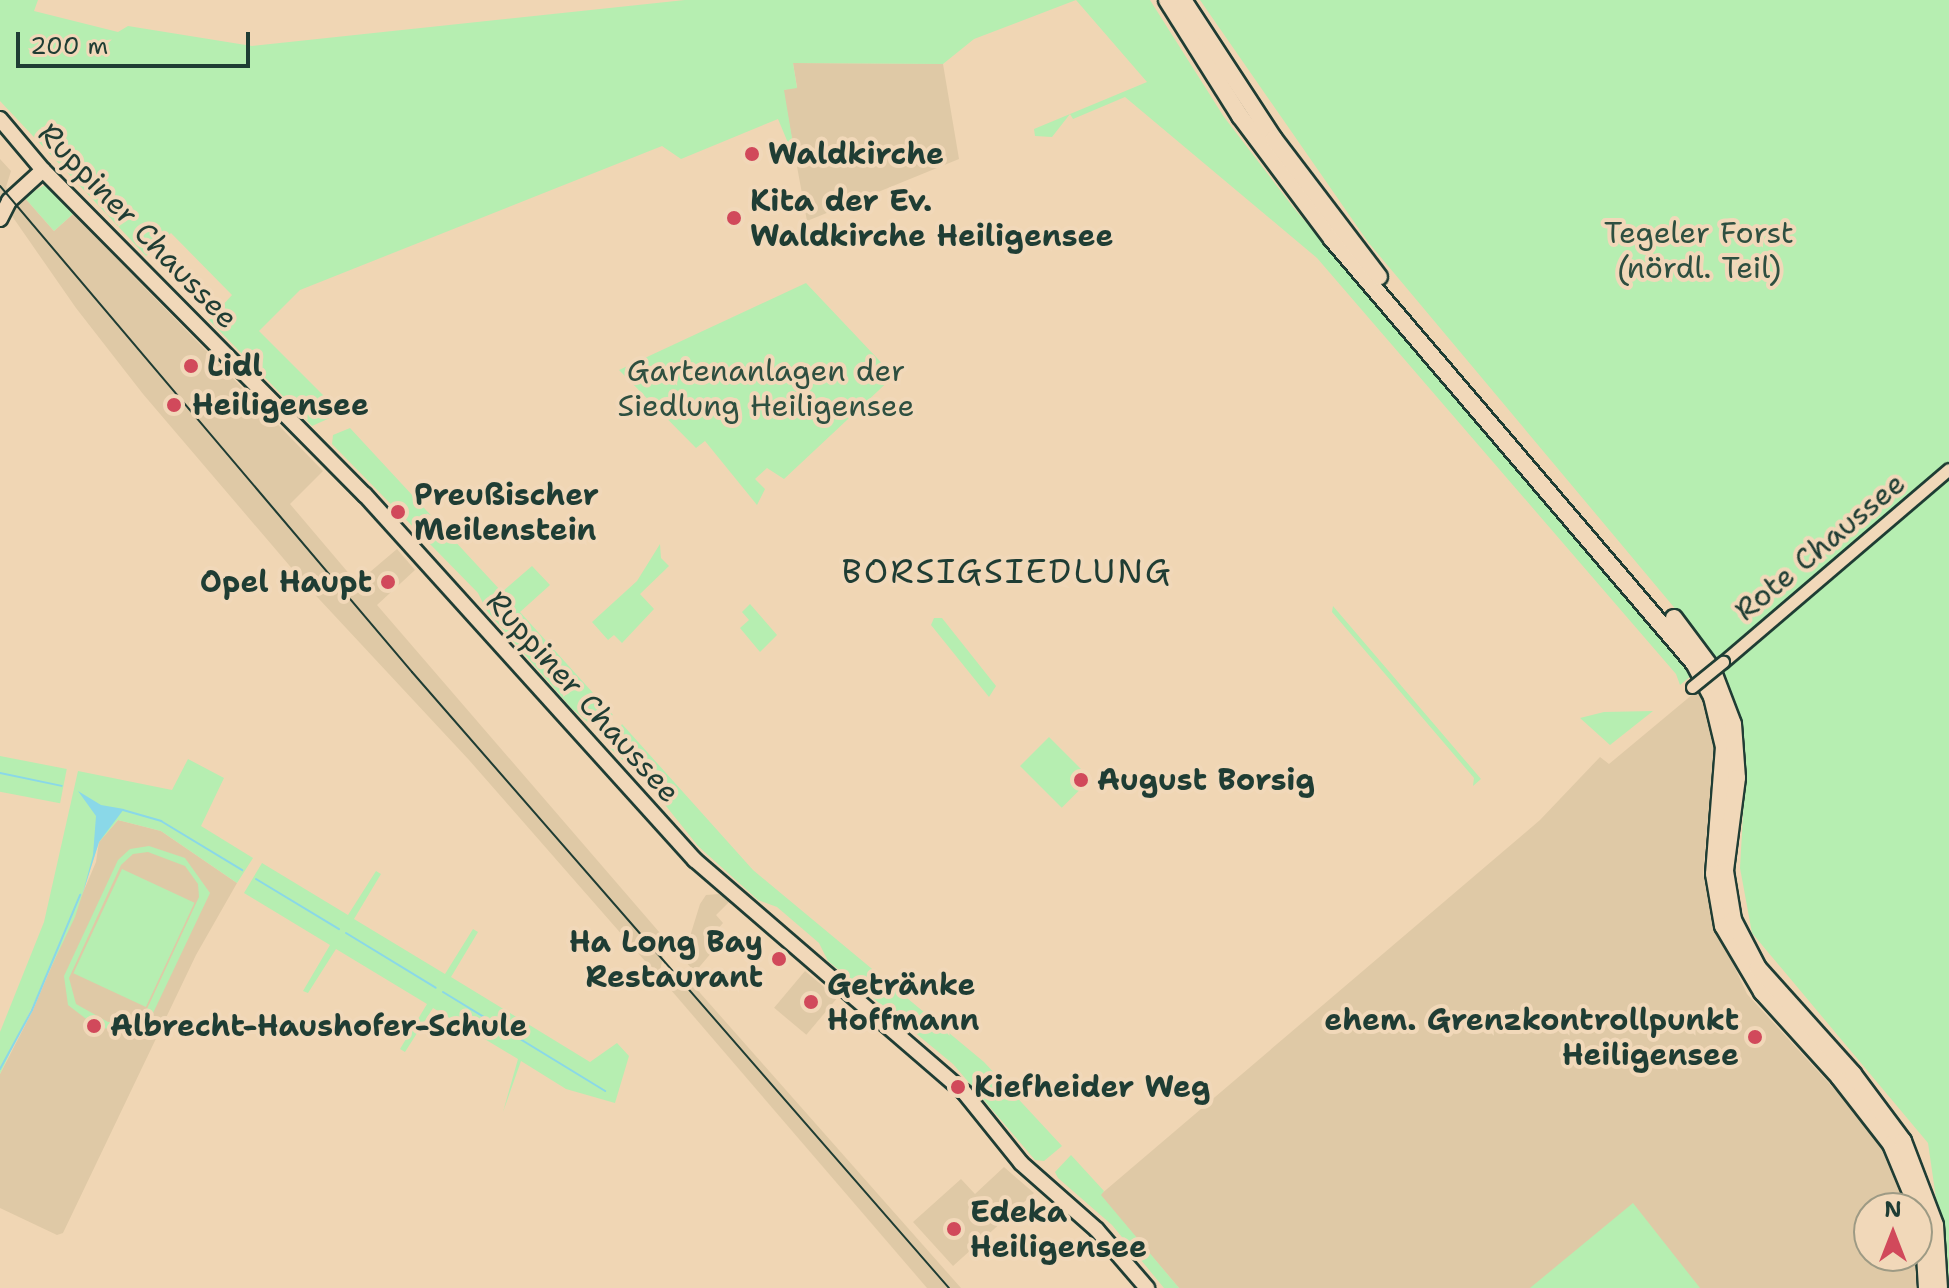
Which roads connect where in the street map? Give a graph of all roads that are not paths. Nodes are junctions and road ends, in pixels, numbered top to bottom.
1 (1167, 0) edge
2 (1183, 0) edge
3 (0, 119) edge
4 (43, 170) junction
5 (0, 219) edge
6 (1949, 469) edge
7 (1692, 687) dead end
8 (1147, 1288) edge
9 (1927, 1288) edge
10 (1939, 1288) edge

1 - 9 highway
2 - 10 highway
3 - 4 main road, Ruppiner Chaussee
4 - 5 main road
4 - 8 main road, Ruppiner Chaussee
6 - 7 street, Rote Chaussee, bridge

